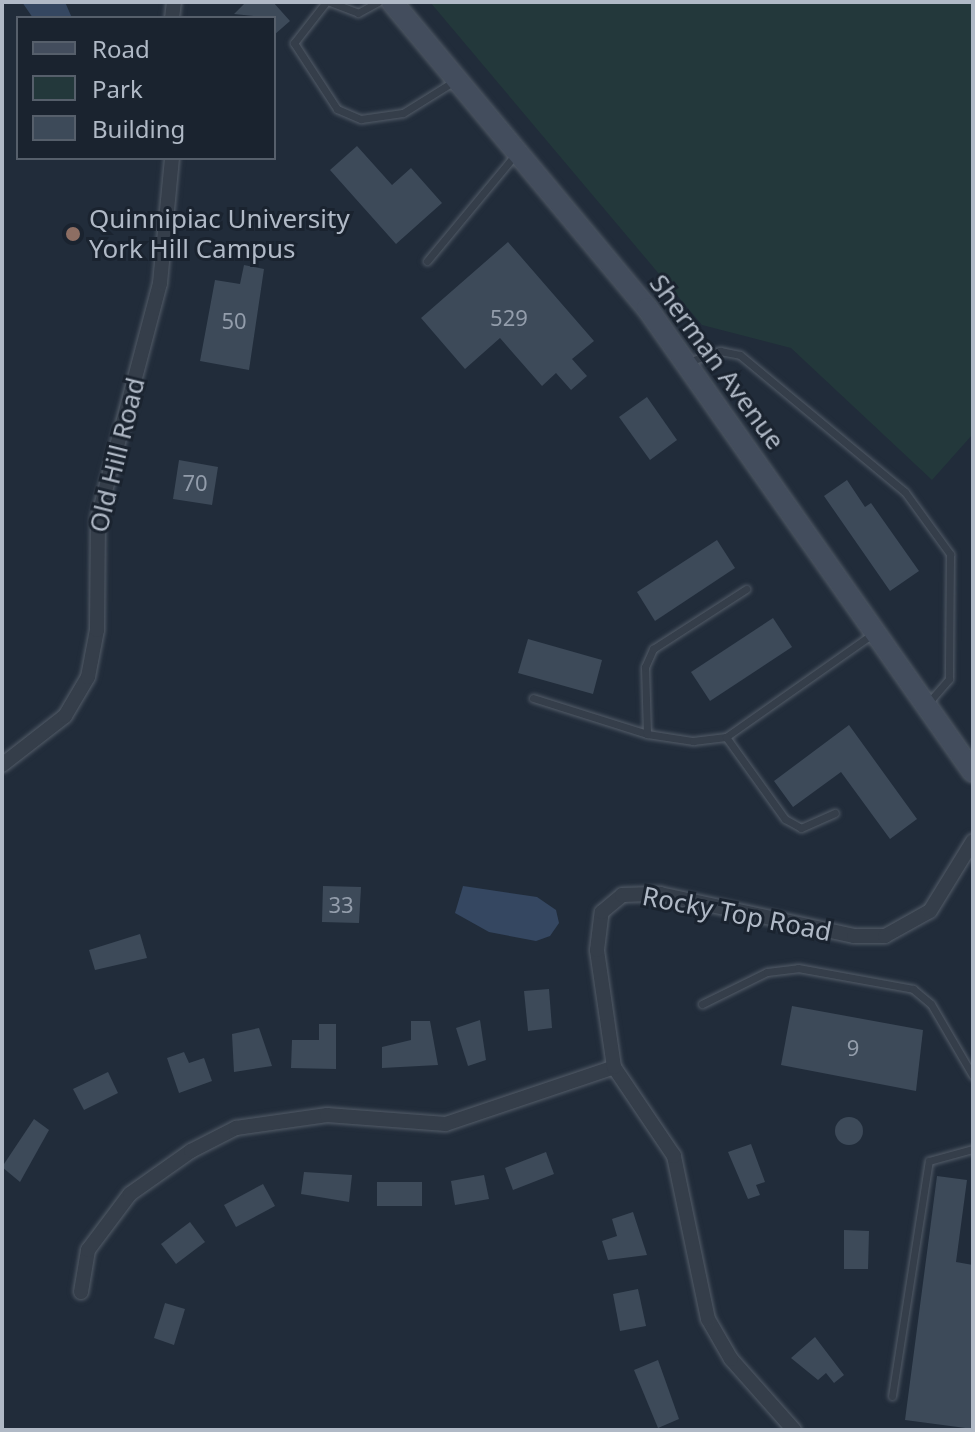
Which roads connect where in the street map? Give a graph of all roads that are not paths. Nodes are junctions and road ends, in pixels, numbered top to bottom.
1 (328, 2) edge
2 (378, 2) edge
3 (392, 2) edge
4 (457, 79) junction
5 (519, 150) junction
6 (172, 160) edge
7 (427, 261) dead end
8 (688, 362) junction
9 (746, 589) dead end
10 (875, 632) junction
11 (533, 698) dead end
12 (926, 705) junction
13 (647, 734) junction
14 (726, 737) junction
15 (2, 765) edge
16 (973, 772) edge
17 (835, 813) dead end
18 (973, 841) edge
19 (702, 1004) dead end
20 (614, 1067) junction
21 (973, 1076) edge
22 (973, 1149) edge
23 (81, 1292) dead end
24 (892, 1396) dead end
25 (794, 1430) edge

1 - 2 lane
1 - 4 lane
3 - 4 main road, Sherman Avenue
4 - 5 main road, Sherman Avenue
5 - 7 lane
5 - 8 main road, Sherman Avenue
6 - 15 street, Old Hill Road
8 - 10 main road, Sherman Avenue
8 - 12 lane
9 - 13 lane
10 - 12 main road, Sherman Avenue
10 - 14 lane
11 - 13 lane
12 - 16 main road, Sherman Avenue
13 - 14 lane
14 - 17 lane
18 - 20 street, Rocky Top Road
19 - 21 lane
20 - 23 street
20 - 25 street, Rocky Top Road
22 - 24 lane

